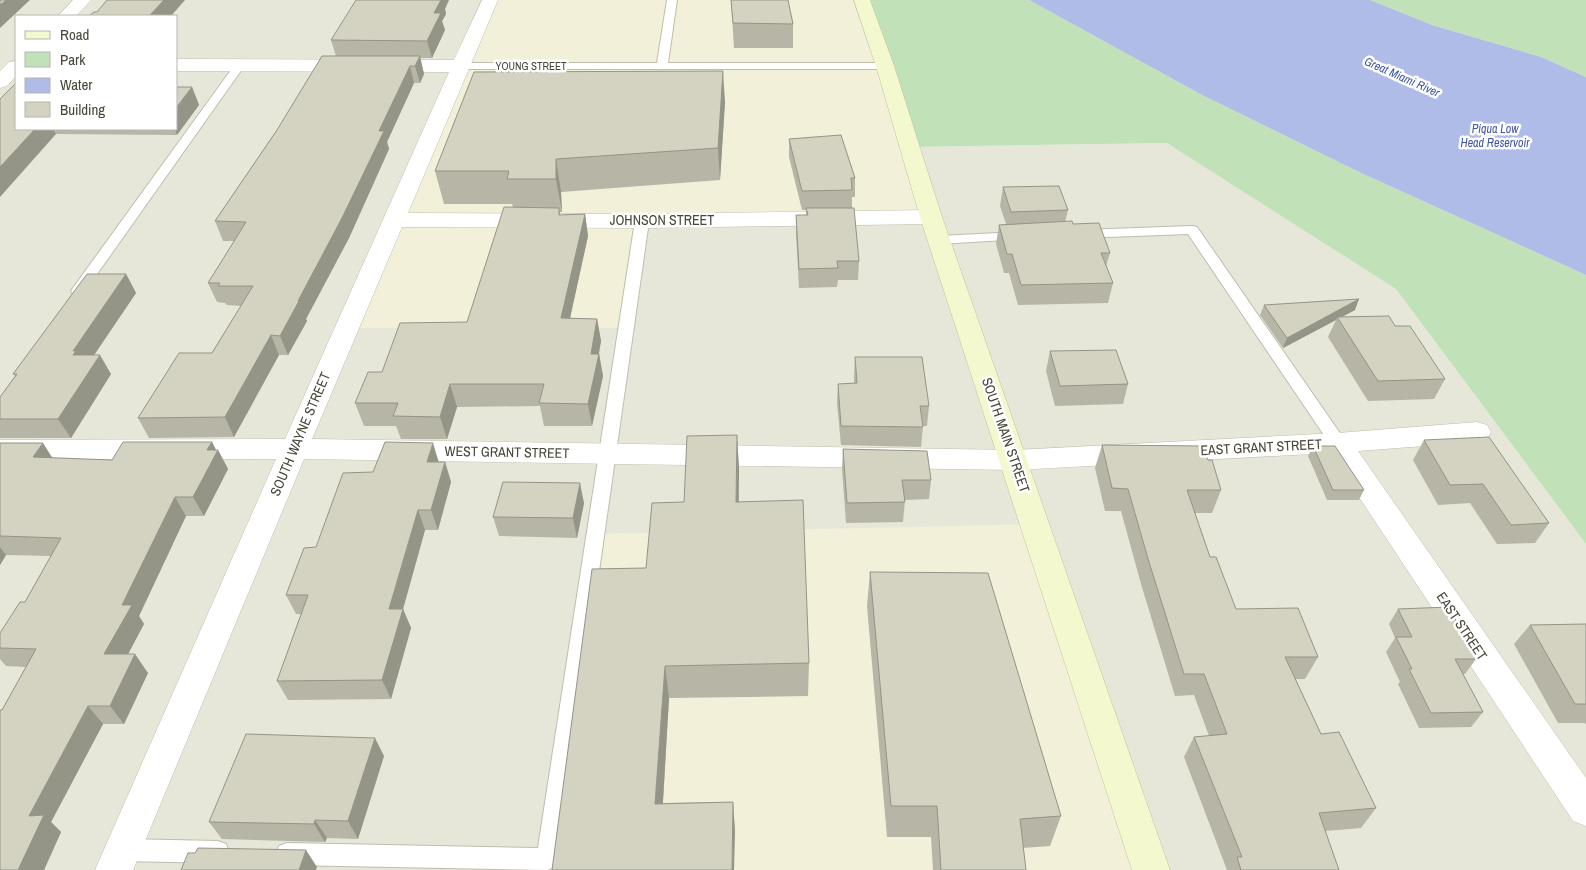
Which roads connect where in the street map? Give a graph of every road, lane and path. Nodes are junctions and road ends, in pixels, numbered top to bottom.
1 (83, 0) edge
2 (490, 0) edge
3 (672, 0) edge
4 (862, 0) edge
5 (67, 15) edge
6 (0, 65) edge
7 (15, 65) edge
8 (178, 65) edge
9 (240, 65) junction
10 (15, 66) edge
11 (461, 66) junction
12 (662, 66) junction
13 (885, 66) junction
14 (0, 82) edge
15 (393, 220) junction
16 (642, 221) junction
17 (935, 228) junction
18 (1066, 235) edge
19 (1036, 236) edge
20 (69, 304) edge
21 (1477, 432) dead end
22 (1338, 443) junction
23 (294, 449) junction
24 (0, 450) edge
25 (608, 454) junction
26 (1014, 460) junction
27 (1586, 809) edge
28 (241, 852) edge
29 (271, 853) edge
30 (118, 860) edge
31 (1151, 870) edge

1 - 5 street
2 - 11 street, SOUTH WAYNE STREET
3 - 12 lane
4 - 13 main road, SOUTH MAIN STREET
6 - 7 street
8 - 9 street, YOUNG STREET
9 - 11 street, YOUNG STREET
9 - 20 lane
10 - 14 street
11 - 12 lane, YOUNG STREET
11 - 15 street, SOUTH WAYNE STREET
12 - 13 lane, YOUNG STREET
13 - 17 main road, SOUTH MAIN STREET
15 - 16 street, JOHNSON STREET
15 - 23 street, SOUTH WAYNE STREET
16 - 17 street, JOHNSON STREET
16 - 25 lane
17 - 19 lane
17 - 26 main road, SOUTH MAIN STREET
18 - 22 lane
21 - 22 street, EAST GRANT STREET
22 - 26 street, EAST GRANT STREET
22 - 27 street, EAST STREET
23 - 24 street, WEST GRANT STREET
23 - 25 street, WEST GRANT STREET
23 - 30 street, SOUTH WAYNE STREET
25 - 26 street, WEST GRANT STREET
25 - 29 lane
26 - 31 main road, SOUTH MAIN STREET
28 - 30 lane

